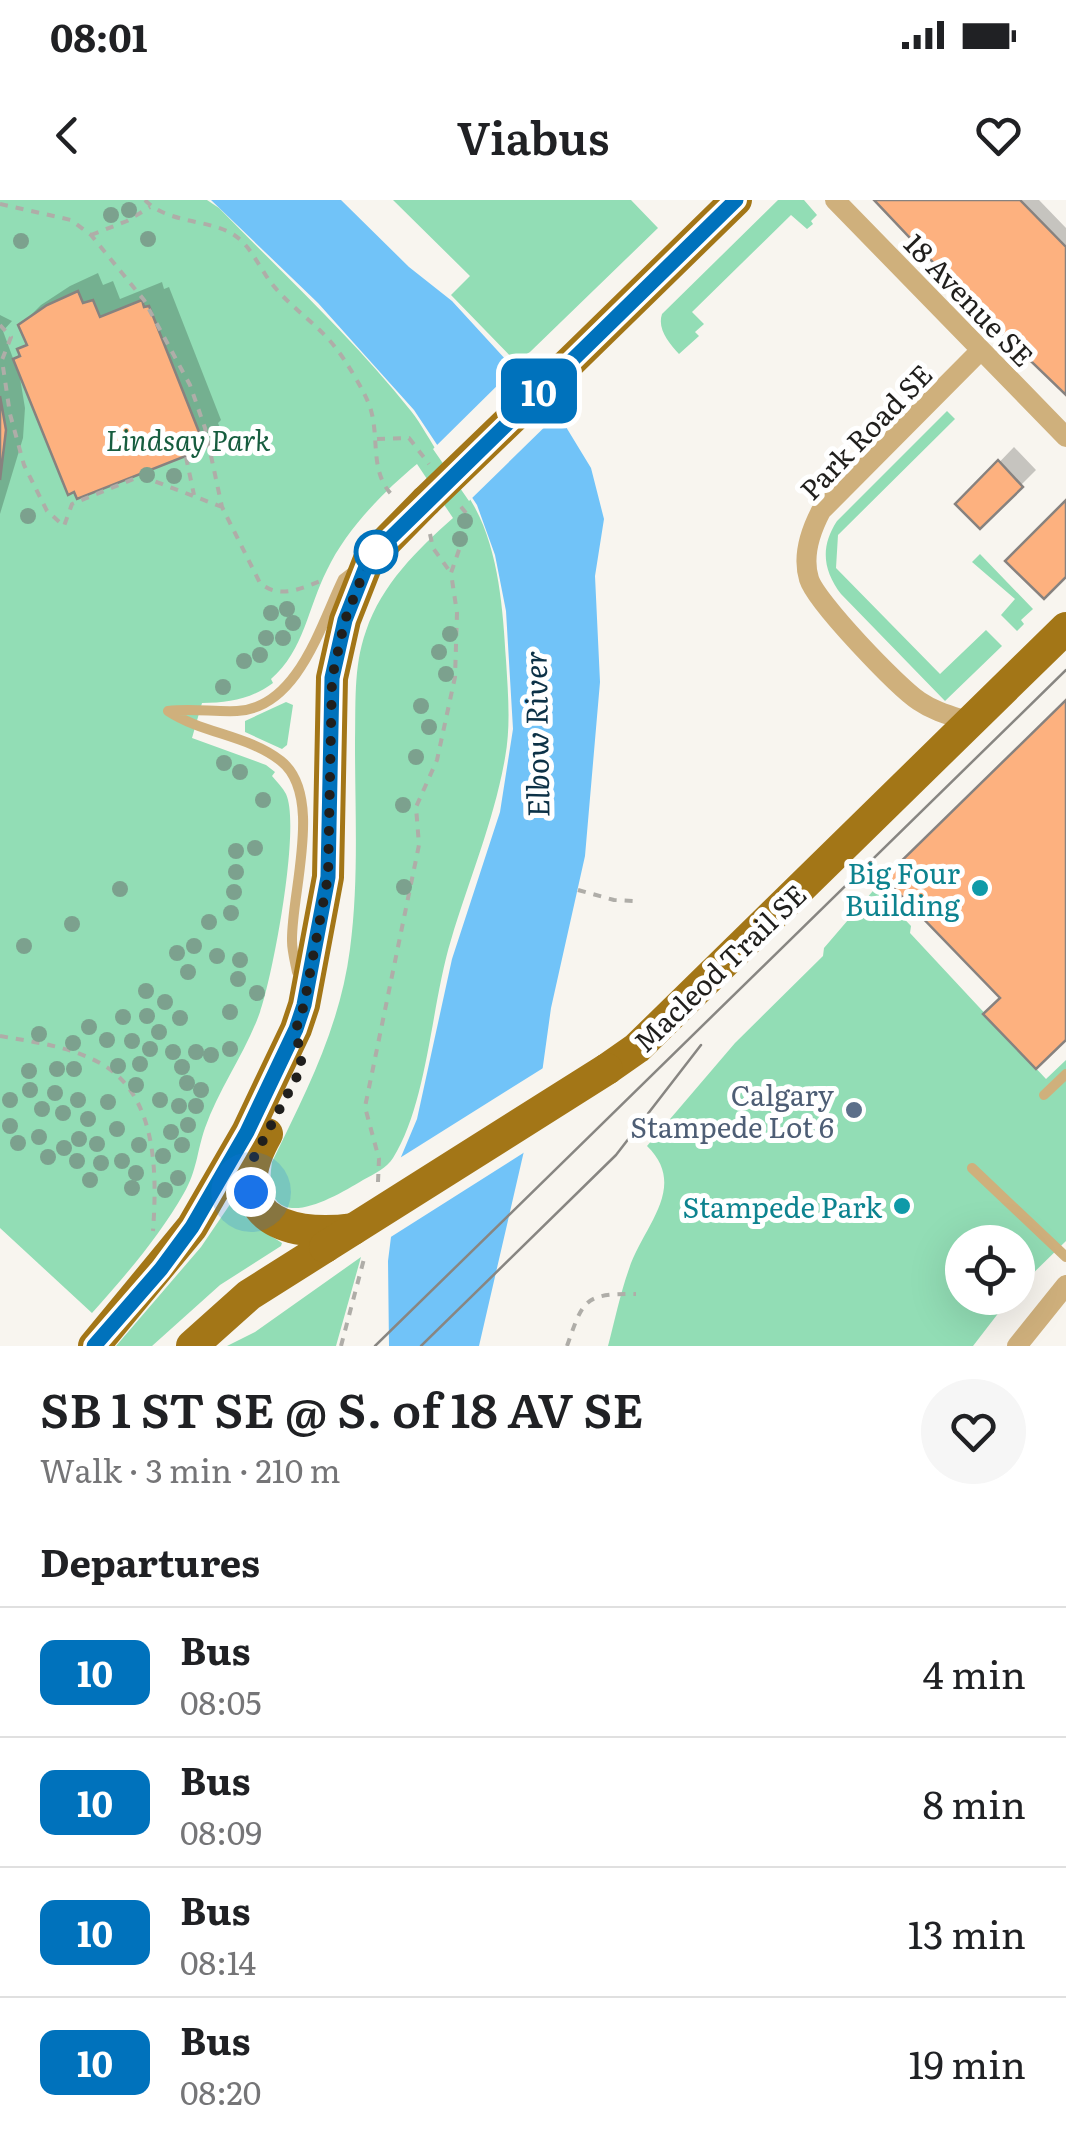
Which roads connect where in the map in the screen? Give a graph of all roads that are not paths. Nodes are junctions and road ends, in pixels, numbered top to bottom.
1 (834, 200) edge
2 (727, 204) edge
3 (981, 350) junction
4 (1066, 437) edge
5 (369, 559) junction
6 (1066, 628) edge
7 (970, 722) junction
8 (300, 1017) junction
9 (1066, 1074) edge
10 (1044, 1095) dead end
11 (972, 1168) dead end
12 (343, 1240) junction
13 (1066, 1257) edge
14 (1066, 1285) edge
15 (94, 1346) edge
16 (192, 1346) edge
17 (1017, 1346) edge

1 - 3 street, 18 Avenue SE
2 - 5 main road, bridge
3 - 4 street, 18 Avenue SE
3 - 7 street, Park Road SE
5 - 8 main road
5 - 8 lane
6 - 7 main road, Macleod Trail SE
7 - 12 main road, Macleod Trail SE, bridge
8 - 12 main road
8 - 15 main road
9 - 10 lane
11 - 13 lane
12 - 16 main road, Macleod Trail SE
14 - 17 street

